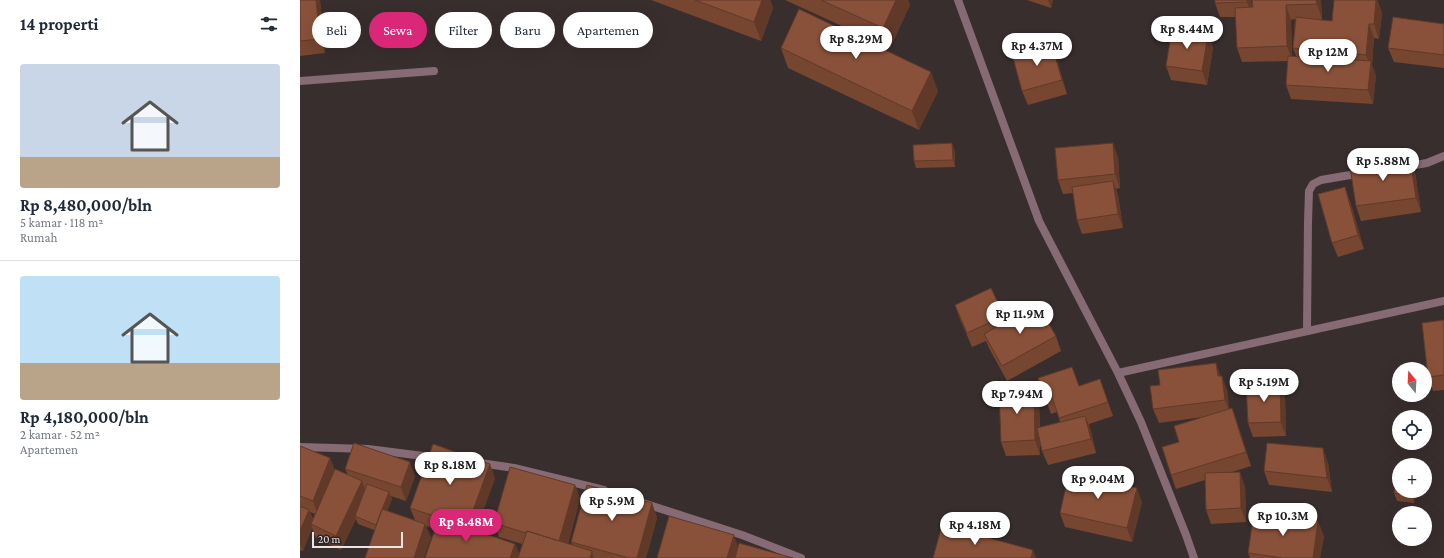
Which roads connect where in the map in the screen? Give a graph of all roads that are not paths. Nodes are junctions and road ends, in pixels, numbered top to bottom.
1 (958, 0) edge
2 (434, 71) dead end
3 (300, 80) edge
4 (1444, 156) edge
5 (1396, 168) edge
6 (1374, 172) edge
7 (1444, 301) edge
8 (1307, 331) junction
9 (1118, 373) junction
10 (300, 447) edge
11 (445, 459) edge
12 (468, 462) edge
13 (615, 494) edge
14 (637, 501) edge
15 (801, 558) edge
16 (1194, 558) edge

1 - 9 street
2 - 3 street
4 - 5 street
6 - 8 street
7 - 8 street
8 - 9 street
9 - 16 street
10 - 11 street
12 - 13 street
14 - 15 street

